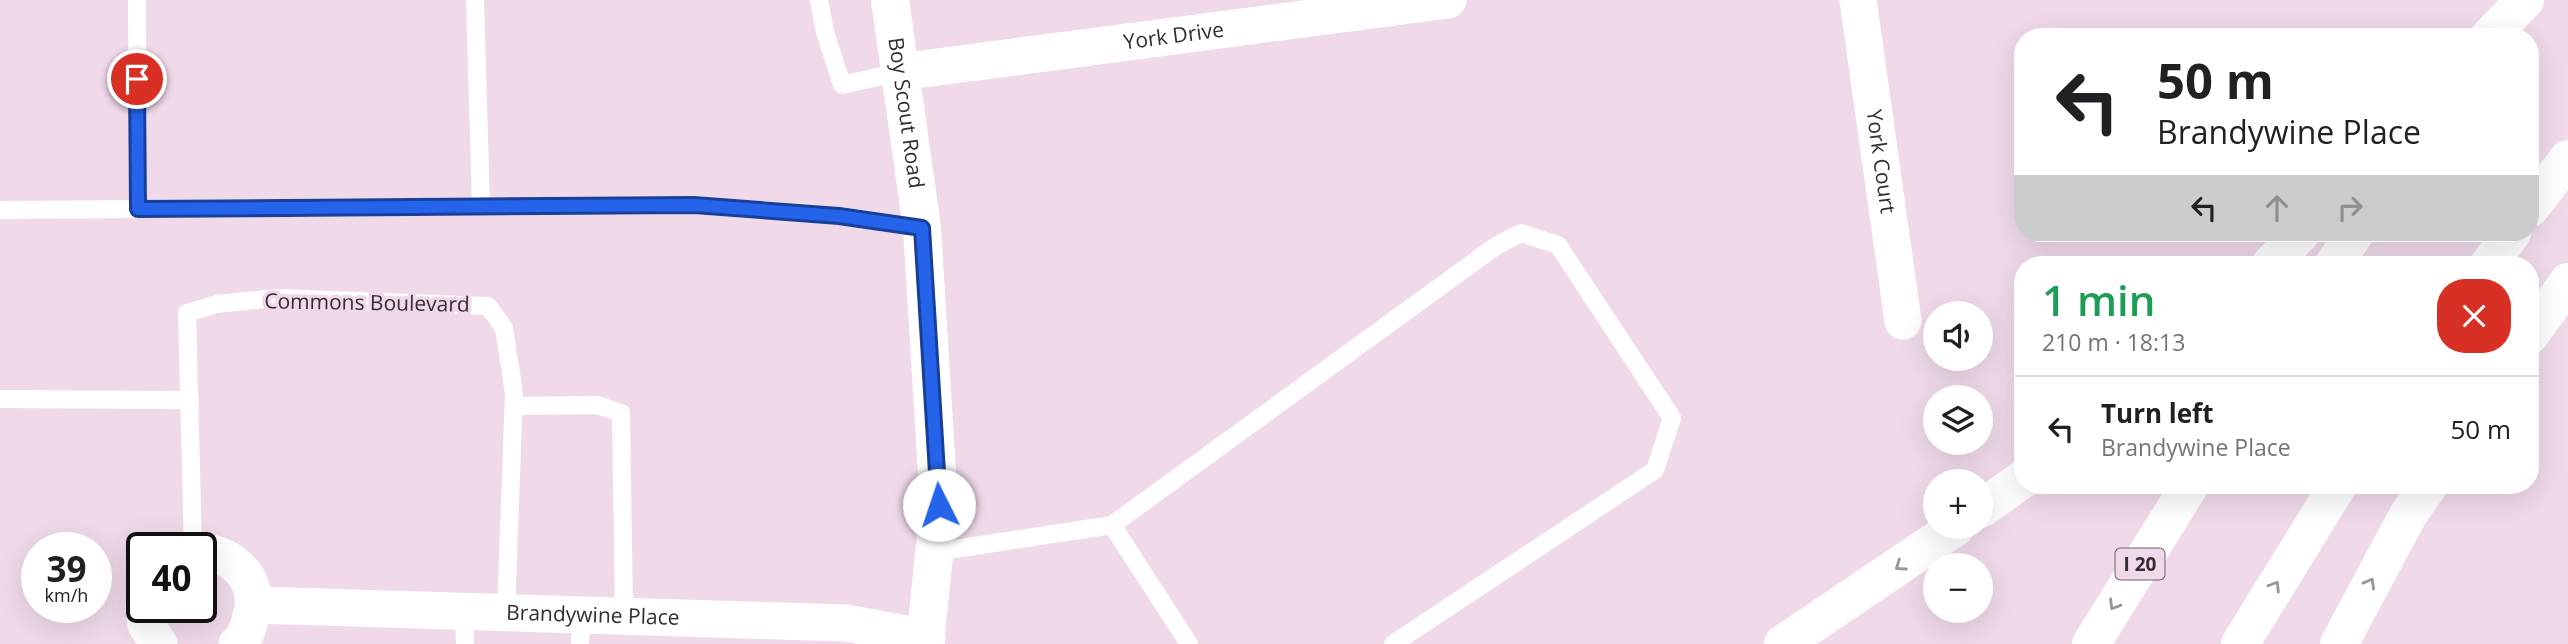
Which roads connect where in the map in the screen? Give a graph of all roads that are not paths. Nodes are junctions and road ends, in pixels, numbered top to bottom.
1 (137, 0) edge
2 (475, 0) edge
3 (819, 0) edge
4 (890, 0) edge
5 (1448, 0) edge
6 (1858, 0) edge
7 (2525, 0) edge
8 (2535, 0) edge
9 (2499, 28) edge
10 (2513, 28) edge
11 (901, 72) junction
12 (2568, 159) edge
13 (2539, 196) edge
14 (481, 206) junction
15 (138, 209) junction
16 (0, 210) edge
17 (922, 228) junction
18 (2292, 242) edge
19 (2279, 256) edge
20 (2568, 282) edge
21 (1903, 321) dead end
22 (2539, 322) edge
23 (0, 399) edge
24 (190, 400) junction
25 (513, 406) junction
26 (2014, 485) edge
27 (2184, 494) edge
28 (2332, 494) edge
29 (2423, 494) edge
30 (1993, 500) edge
31 (1112, 525) junction
32 (193, 532) edge
33 (1938, 539) edge
34 (935, 552) junction
35 (217, 553) edge
36 (255, 605) junction
37 (506, 613) junction
38 (624, 616) junction
39 (146, 623) edge
40 (465, 628) edge
41 (580, 630) edge
42 (926, 641) edge
43 (159, 644) edge
44 (237, 644) edge
45 (1189, 644) edge
46 (1393, 644) edge
47 (1783, 644) edge
48 (2091, 644) edge
49 (2239, 644) edge
50 (2339, 644) edge

1 - 15 lane
2 - 14 lane
3 - 11 lane
4 - 11 main road, Boy Scout Road
5 - 11 street, York Drive
6 - 21 street, York Court
7 - 9 main road
8 - 10 main road
11 - 17 main road, Boy Scout Road
12 - 13 main road
14 - 15 lane
14 - 17 lane
15 - 16 lane
17 - 34 main road, Boy Scout Road
18 - 19 main road
20 - 22 main road
23 - 24 lane
24 - 25 lane, Commons Boulevard
24 - 32 lane, Commons Boulevard
25 - 37 lane, Commons Boulevard
25 - 38 lane
26 - 30 main road
27 -> 48 main road, I 20
49 -> 28 main road
50 -> 29 main road
31 - 34 lane
31 - 45 lane
31 - 46 lane
33 -> 47 main road
34 - 42 main road, Boy Scout Road
35 - 36 street
36 - 40 street, Brandywine Place
36 - 44 street
37 - 40 street, Brandywine Place
37 - 41 street, Brandywine Place
38 - 41 street, Brandywine Place
38 - 42 street, Brandywine Place
39 - 43 street

